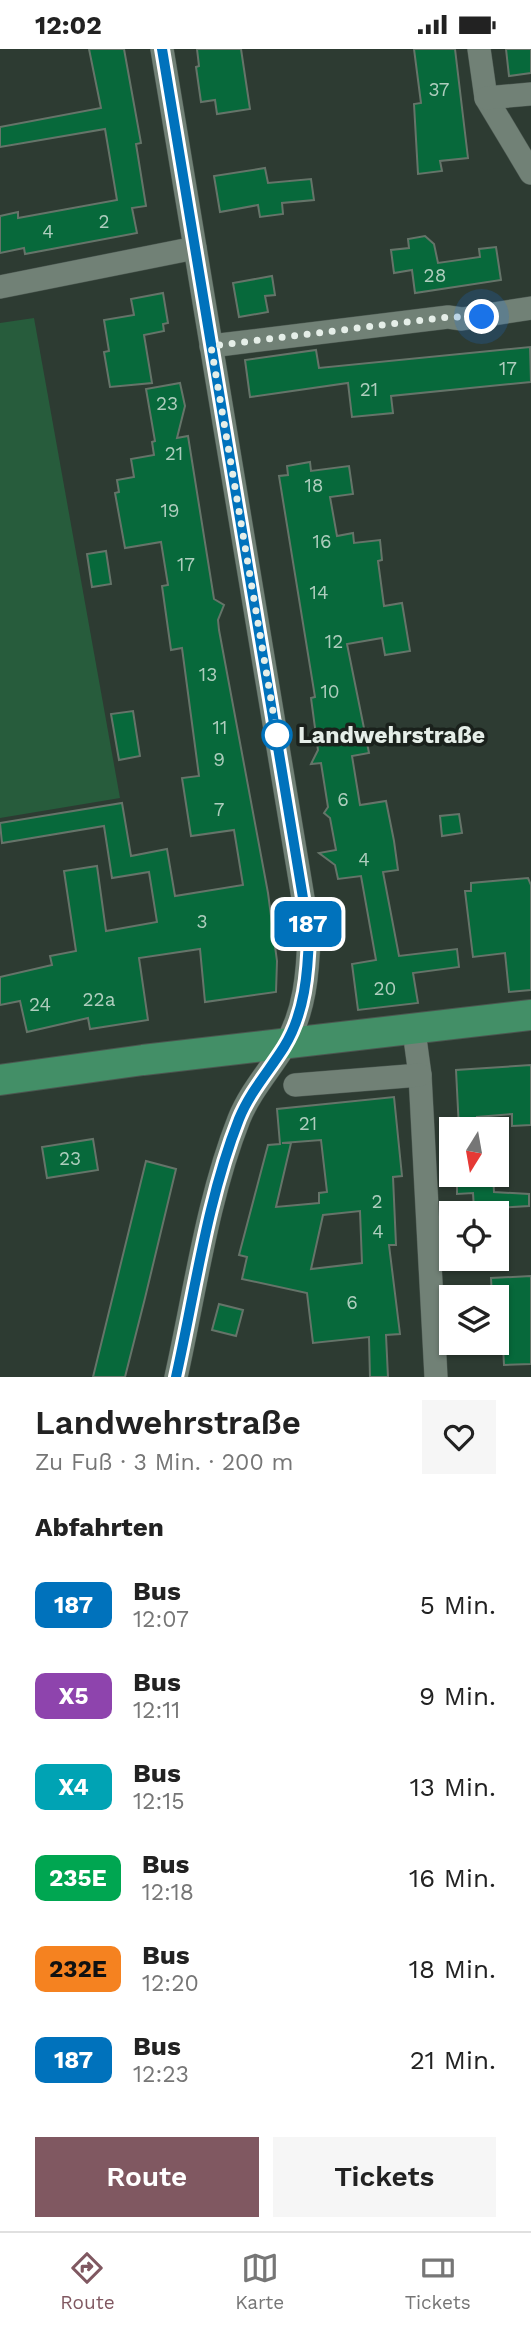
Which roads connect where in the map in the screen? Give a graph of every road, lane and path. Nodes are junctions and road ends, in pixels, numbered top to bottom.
1 (162, 49) edge
2 (479, 49) edge
3 (531, 94) edge
4 (486, 99) junction
5 (531, 173) edge
6 (195, 248) junction
7 (0, 287) edge
8 (531, 308) edge
9 (211, 346) junction
10 (531, 1015) edge
11 (414, 1031) junction
12 (285, 1045) junction
13 (420, 1075) junction
14 (0, 1080) edge
15 (295, 1085) dead end
16 (176, 1377) edge
17 (436, 1377) edge

1 - 6 street
2 - 4 street
3 - 4 street
4 - 5 street
6 - 7 street
6 - 9 street
8 - 9 street
9 - 12 street
10 - 11 main road
11 - 12 main road
11 - 13 street
12 - 14 main road
12 - 16 street
13 - 15 street
13 - 17 street

